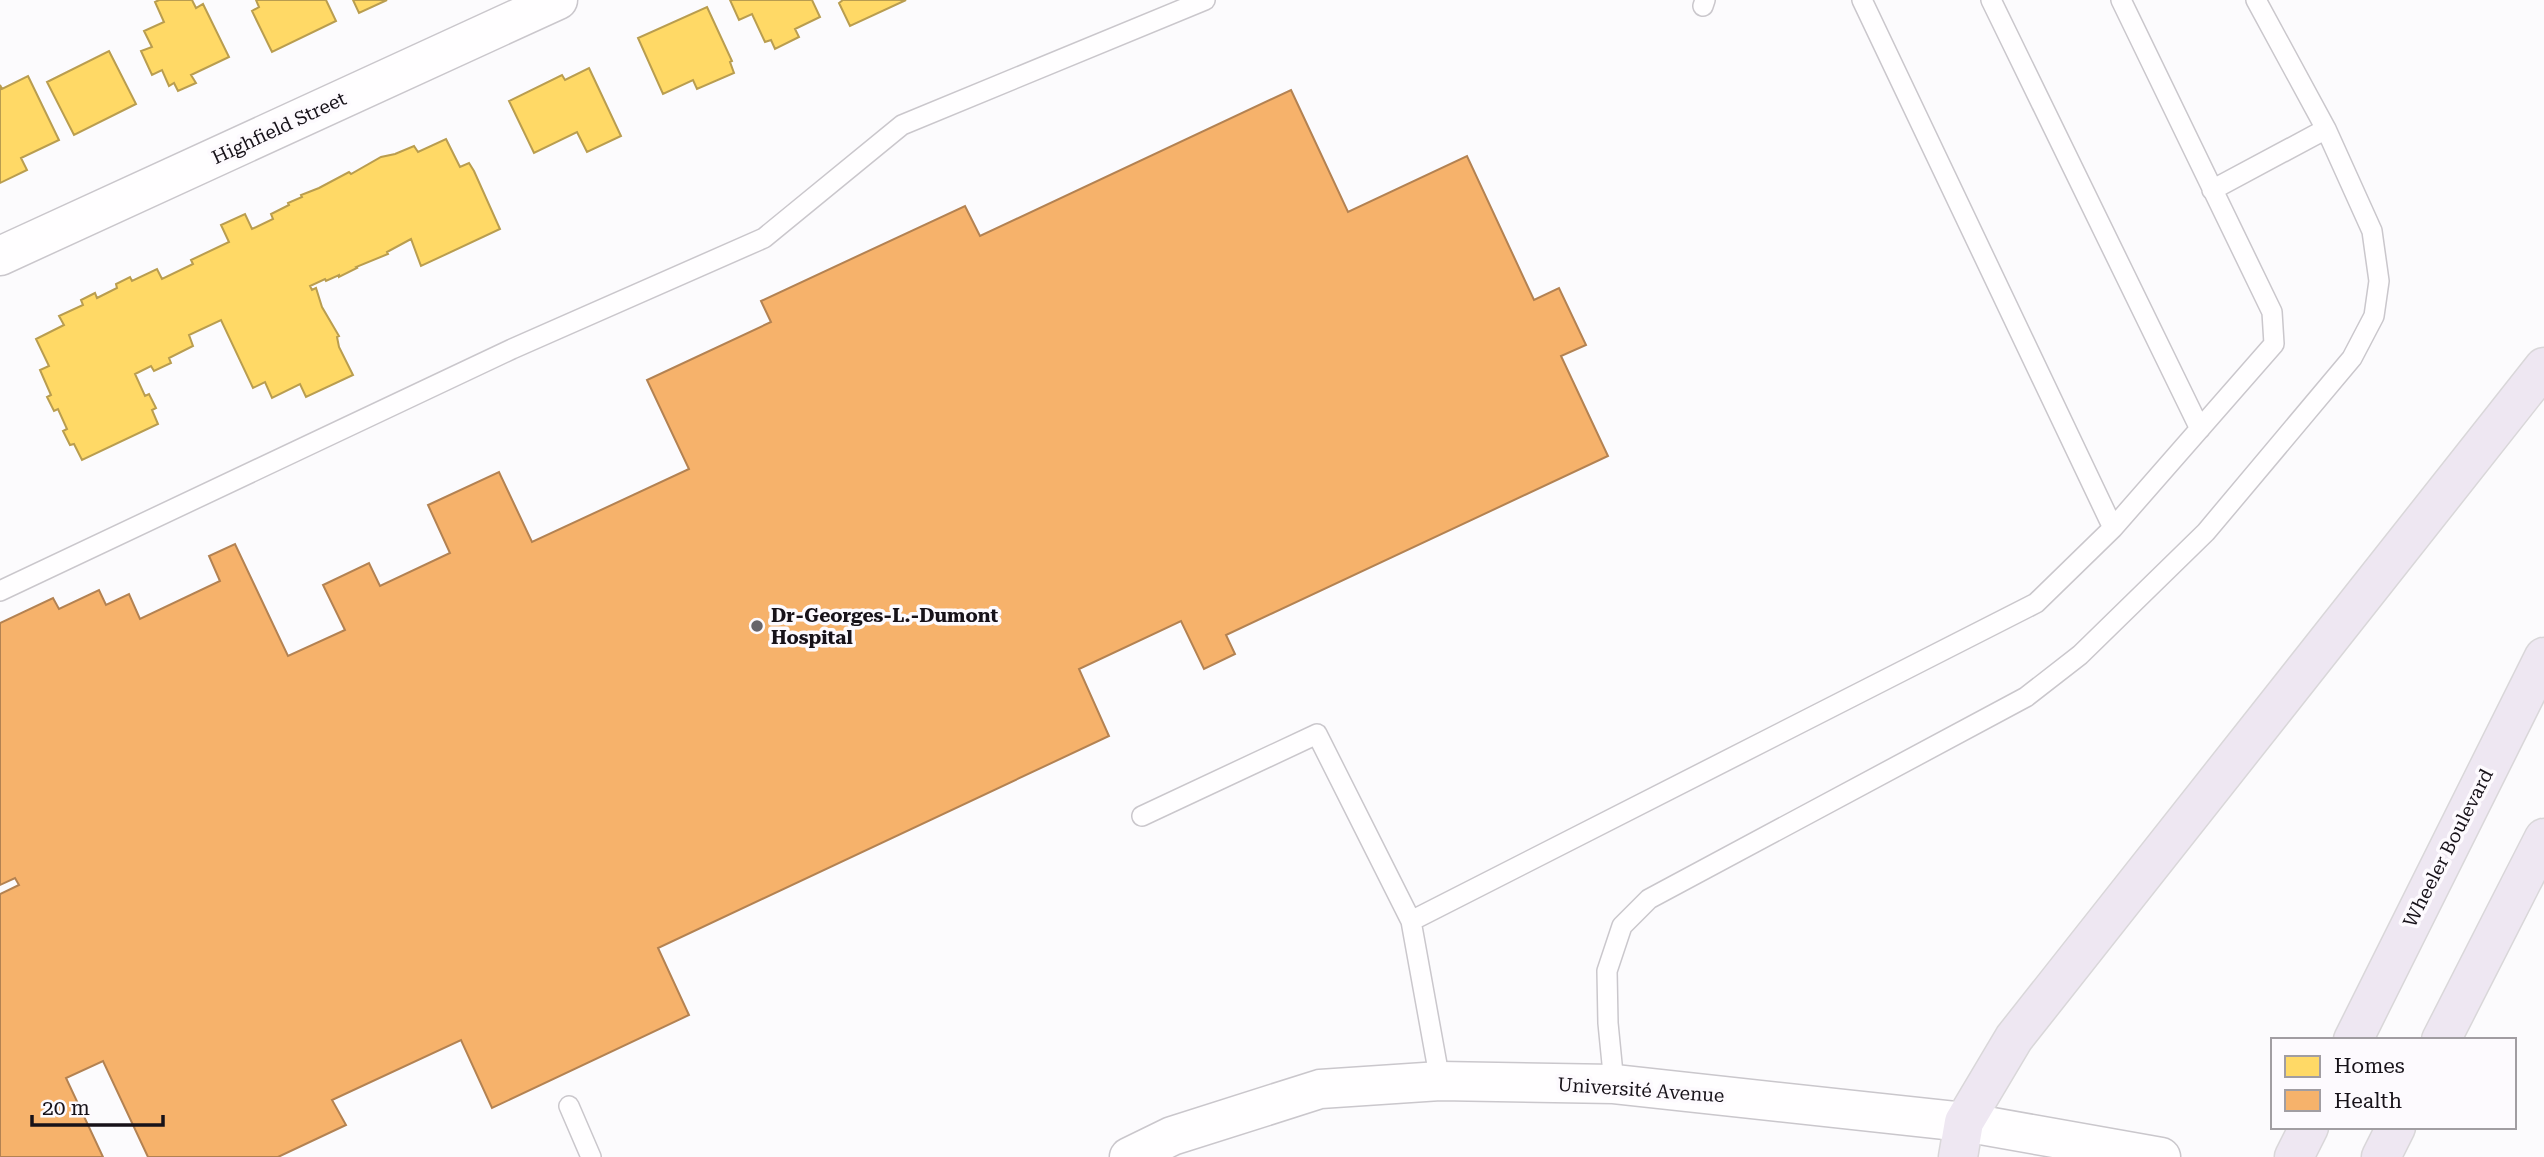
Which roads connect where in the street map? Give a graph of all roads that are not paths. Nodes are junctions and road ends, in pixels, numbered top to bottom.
1 (558, 0) edge
2 (1205, 0) edge
3 (1862, 0) edge
4 (1991, 0) edge
5 (2121, 0) edge
6 (2256, 0) edge
7 (2326, 129) junction
8 (2211, 190) junction
9 (0, 256) edge
10 (2544, 367) edge
11 (2200, 429) junction
12 (2113, 528) junction
13 (0, 591) edge
14 (2544, 657) edge
15 (1142, 816) dead end
16 (2544, 838) edge
17 (1412, 921) junction
18 (2354, 1038) edge
19 (2442, 1038) edge
20 (1440, 1081) junction
21 (1614, 1084) junction
22 (569, 1106) dead end
23 (2308, 1129) edge
24 (2395, 1129) edge
25 (1961, 1139) edge
26 (2150, 1155) edge
27 (591, 1157) edge
28 (1129, 1157) edge
29 (2294, 1157) edge
30 (2381, 1157) edge

1 - 9 street, Highfield Street
2 - 13 lane
3 - 12 lane
4 - 11 lane
5 - 8 lane
6 - 7 lane
7 - 8 lane
7 - 21 lane
8 - 11 lane
10 - 25 highway
11 - 12 lane
12 - 17 lane
14 - 18 highway, Wheeler Boulevard
15 - 17 lane
16 - 19 highway
17 - 20 lane
20 - 21 street, Université Avenue
20 - 28 street, Université Avenue
21 - 25 street, Université Avenue
22 - 27 lane
23 - 29 highway
24 - 30 highway
25 - 26 street, Université Avenue

